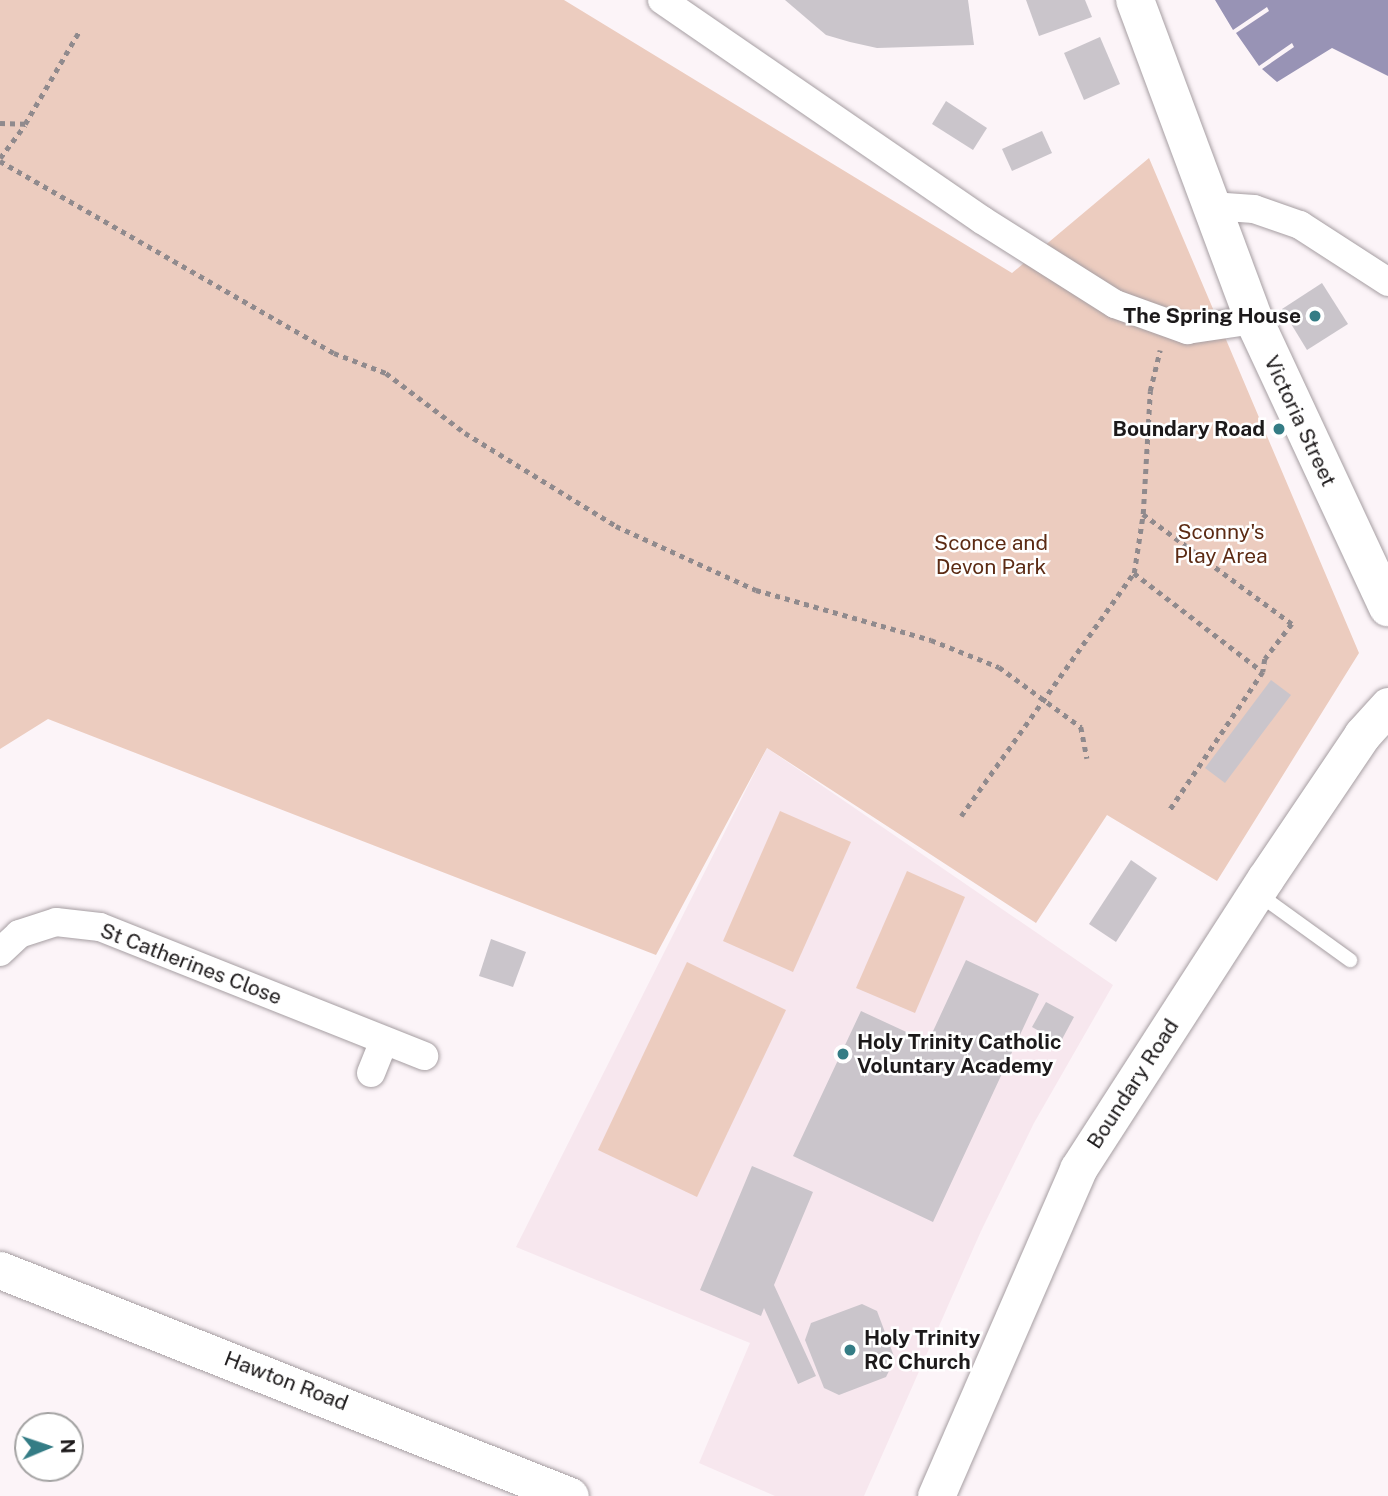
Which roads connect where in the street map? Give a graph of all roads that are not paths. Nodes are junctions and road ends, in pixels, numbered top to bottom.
1 (662, 0) edge
2 (1135, 0) edge
3 (1211, 206) junction
4 (1388, 282) edge
5 (1254, 320) junction
6 (1388, 607) edge
7 (1388, 706) edge
8 (1256, 892) junction
9 (0, 952) edge
10 (1350, 960) dead end
11 (384, 1040) junction
12 (424, 1056) dead end
13 (371, 1073) dead end
14 (0, 1269) edge
15 (570, 1496) edge
16 (936, 1496) edge

1 - 5 street
2 - 3 main road, Victoria Street
3 - 4 street
3 - 5 main road, Victoria Street
5 - 6 main road, Victoria Street
7 - 8 street, Boundary Road
8 - 10 lane
8 - 16 street, Boundary Road
9 - 11 street, St Catherines Close
11 - 12 street, St Catherines Close
11 - 13 street
14 - 15 street, Hawton Road

